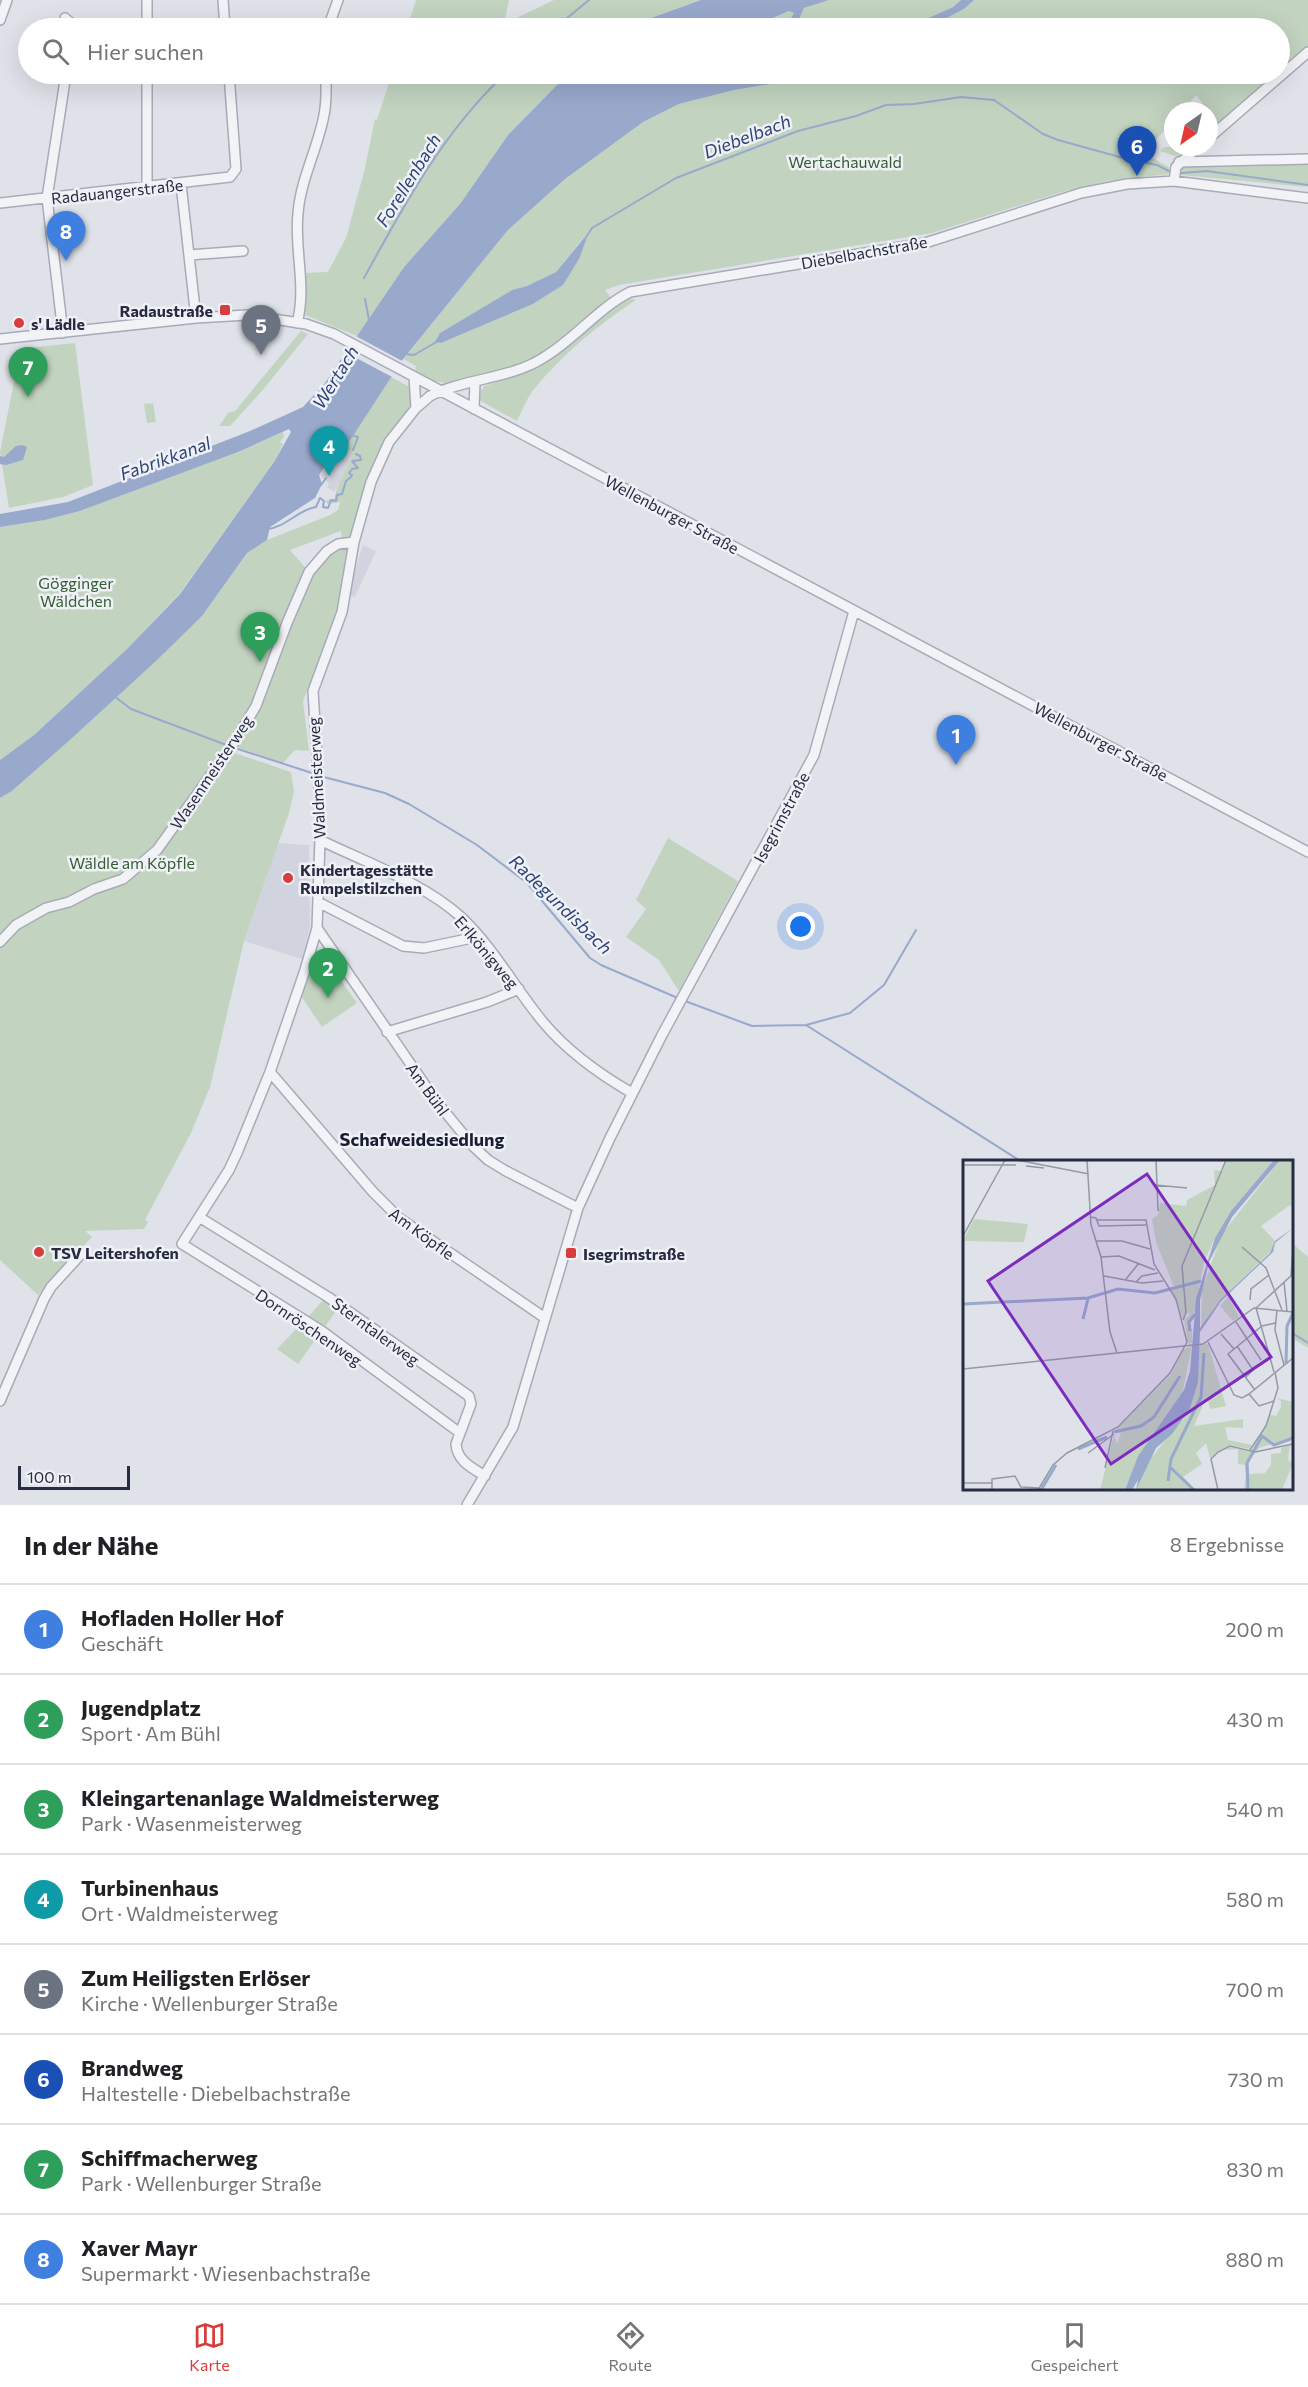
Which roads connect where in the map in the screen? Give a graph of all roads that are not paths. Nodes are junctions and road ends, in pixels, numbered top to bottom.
1 (7, 0) edge
2 (147, 0) edge
3 (223, 0) edge
4 (338, 0) edge
5 (147, 18) edge
6 (224, 18) edge
7 (332, 18) edge
8 (0, 20) edge
9 (1308, 52) edge
10 (1290, 68) edge
11 (64, 84) edge
12 (147, 84) edge
13 (230, 84) edge
14 (326, 84) edge
15 (1271, 84) edge
16 (1218, 130) edge
17 (1187, 156) edge
18 (1308, 159) edge
19 (1179, 162) junction
20 (1174, 181) junction
21 (181, 184) junction
22 (147, 188) junction
23 (47, 198) junction
24 (1308, 198) edge
25 (0, 202) edge
26 (243, 251) dead end
27 (189, 255) junction
28 (196, 318) junction
29 (297, 323) junction
30 (63, 333) junction
31 (0, 339) edge
32 (414, 377) junction
33 (475, 381) junction
34 (441, 391) junction
35 (416, 408) junction
36 (474, 409) junction
37 (354, 542) junction
38 (854, 611) junction
39 (320, 840) junction
40 (1308, 852) edge
41 (318, 902) junction
42 (317, 928) junction
43 (477, 937) junction
44 (0, 942) edge
45 (519, 989) junction
46 (387, 1032) junction
47 (270, 1072) junction
48 (632, 1094) junction
49 (578, 1208) junction
50 (200, 1217) junction
51 (82, 1253) dead end
52 (545, 1318) junction
53 (0, 1401) edge
54 (460, 1433) junction
55 (485, 1476) junction
56 (467, 1505) edge

1 - 8 street
2 - 5 street
3 - 6 street
4 - 7 street
9 - 10 street
11 - 23 street
12 - 22 street
13 - 21 street, Radauangerstraße
14 - 29 street
15 - 16 street
17 - 19 street
18 - 19 street
19 - 20 street
20 - 24 street, Diebelbachstraße
20 - 33 street, Diebelbachstraße
21 - 22 street, Radauangerstraße
21 - 27 street
22 - 23 street, Radauangerstraße
23 - 25 street, Radauangerstraße
23 - 30 street
26 - 27 street
27 - 28 street
28 - 29 street, Wellenburger Straße
28 - 30 street, Wellenburger Straße
29 - 32 street, Wellenburger Straße
30 - 31 street, Wellenburger Straße
32 - 34 street, Wellenburger Straße
32 - 35 street
33 - 34 street, Diebelbachstraße
33 - 36 street
34 - 35 street, Waldmeisterweg
34 - 36 street, Wellenburger Straße
35 - 37 street, Waldmeisterweg
36 - 38 street, Wellenburger Straße
37 - 39 street, Waldmeisterweg
37 - 44 street, Wasenmeisterweg
38 - 40 street, Wellenburger Straße
38 - 48 street, Isegrimstraße
39 - 41 street, Waldmeisterweg
39 - 43 street, Erlkönigweg
41 - 42 street, Waldmeisterweg
41 - 43 street
42 - 46 street, Am Bühl
42 - 47 street, Waldmeisterweg
43 - 45 street, Erlkönigweg
45 - 46 street
45 - 48 street, Erlkönigweg
46 - 49 street, Am Bühl
47 - 50 street, Waldmeisterweg
47 - 52 street, Am Köpfle
48 - 49 street, Isegrimstraße
49 - 52 street, Isegrimstraße
50 - 54 street, Sterntalerweg
50 - 54 street, Dornröschenweg
51 - 53 street
52 - 55 street, Isegrimstraße
54 - 55 street, Sterntalerweg
55 - 56 street, Isegrimstraße

